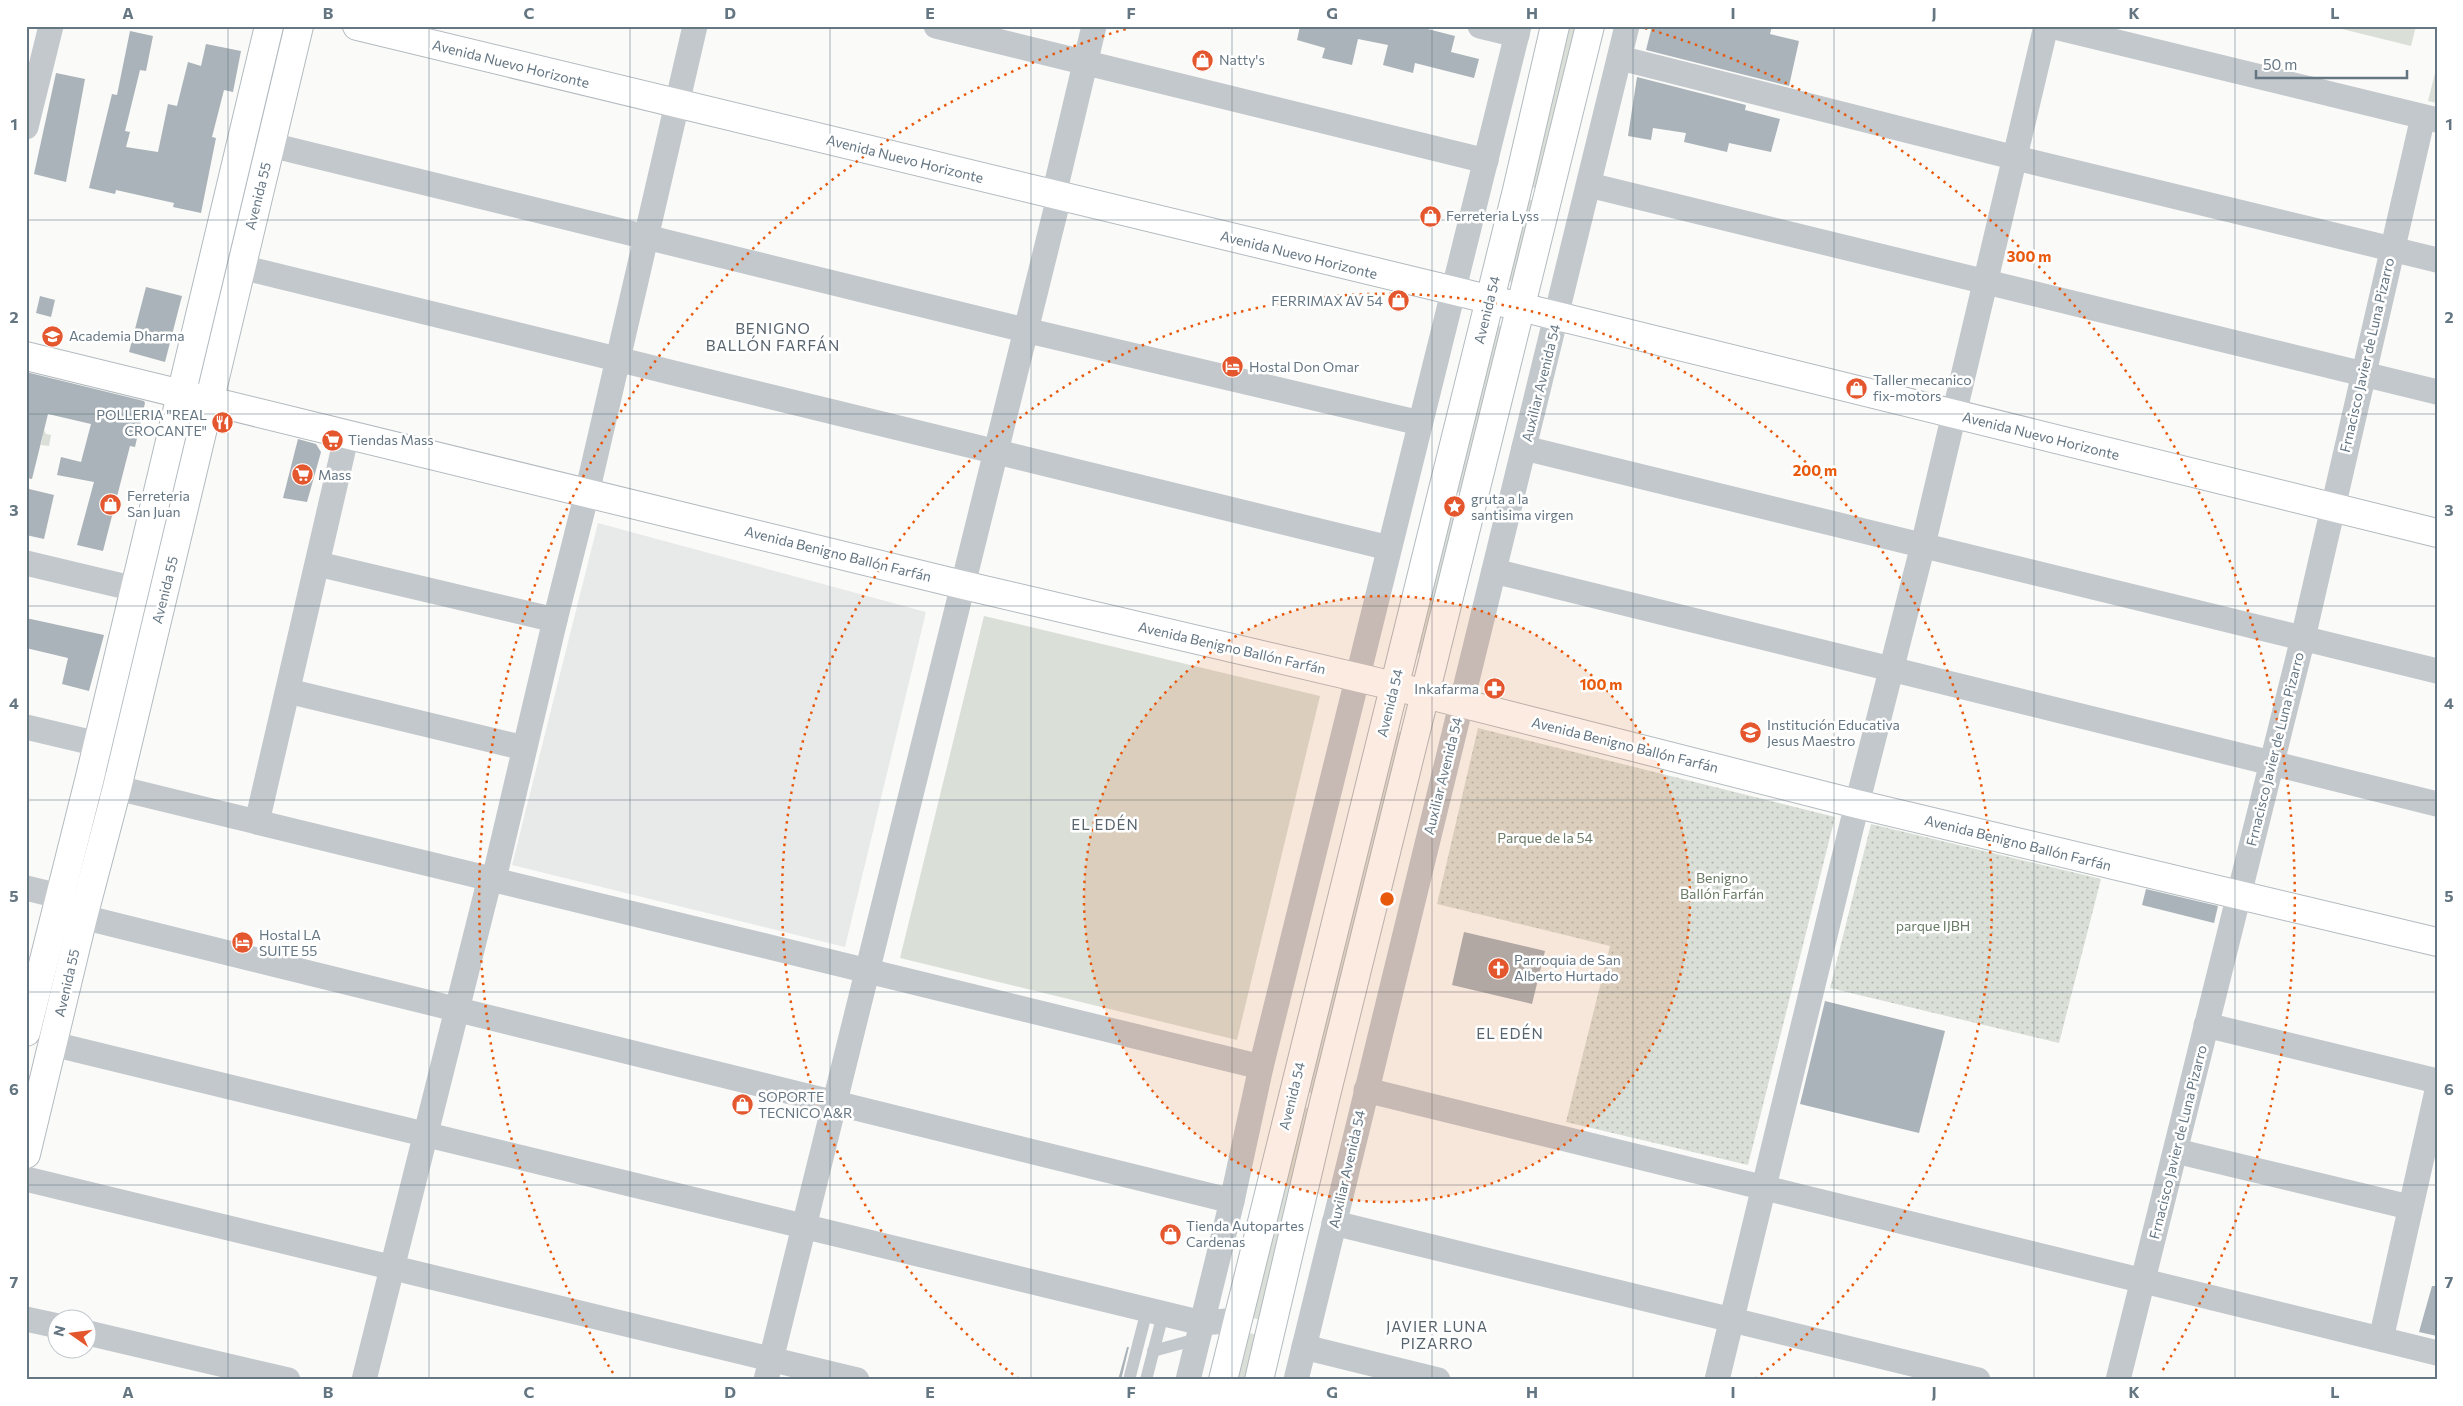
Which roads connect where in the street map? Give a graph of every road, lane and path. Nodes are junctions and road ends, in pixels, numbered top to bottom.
1 (51, 26) edge
2 (269, 26) edge
3 (299, 26) edge
4 (357, 26) edge
5 (695, 26) edge
6 (936, 26) edge
7 (1094, 26) edge
8 (1480, 26) edge
9 (1555, 26) edge
10 (1590, 26) edge
11 (1627, 26) edge
12 (2046, 26) edge
13 (2051, 26) edge
14 (1518, 31) edge
15 (1620, 58) junction
16 (1085, 62) junction
17 (677, 105) junction
18 (2430, 118) edge
19 (26, 127) edge
20 (271, 145) junction
21 (2016, 158) junction
22 (1486, 161) junction
23 (1589, 185) junction
24 (1059, 197) junction
25 (647, 237) junction
26 (2392, 249) junction
27 (2437, 260) edge
28 (241, 267) junction
29 (1986, 282) junction
30 (1453, 292) junction
31 (1490, 300) junction
32 (1521, 307) junction
33 (1557, 318) junction
34 (1025, 330) junction
35 (26, 356) edge
36 (618, 360) junction
37 (2363, 374) junction
38 (2437, 392) edge
39 (181, 394) junction
40 (210, 400) junction
41 (1953, 414) junction
42 (1420, 423) junction
43 (347, 434) junction
44 (1524, 448) junction
45 (994, 451) junction
46 (587, 493) junction
47 (2334, 508) junction
48 (2437, 533) edge
49 (1922, 545) junction
50 (1389, 548) junction
51 (26, 563) edge
52 (318, 564) junction
53 (1494, 571) junction
54 (963, 585) junction
55 (135, 588) junction
56 (554, 620) junction
57 (2303, 638) junction
58 (1890, 670) junction
59 (2437, 671) edge
60 (1357, 678) junction
61 (1394, 686) junction
62 (288, 691) junction
63 (1426, 694) junction
64 (1461, 702) junction
65 (26, 727) edge
66 (98, 744) junction
67 (524, 748) junction
68 (2272, 764) junction
69 (89, 781) junction
70 (117, 788) junction
71 (1857, 804) junction
72 (2437, 804) edge
73 (257, 822) junction
74 (494, 879) junction
75 (26, 888) edge
76 (59, 896) junction
77 (2238, 896) junction
78 (83, 917) junction
79 (2437, 942) edge
80 (867, 970) junction
81 (456, 1010) junction
82 (2206, 1025) junction
83 (26, 1032) edge
84 (53, 1044) junction
85 (1261, 1067) junction
86 (2437, 1082) edge
87 (1366, 1090) junction
88 (2437, 1091) edge
89 (833, 1102) junction
90 (426, 1137) junction
91 (2176, 1151) junction
92 (26, 1154) edge
93 (26, 1179) edge
94 (1762, 1188) junction
95 (1232, 1201) junction
96 (2409, 1207) junction
97 (1334, 1223) junction
98 (803, 1226) junction
99 (392, 1268) junction
100 (2144, 1281) junction
101 (1155, 1312) junction
102 (1732, 1318) junction
103 (26, 1319) edge
104 (1238, 1320) junction
105 (48, 1324) edge
106 (1200, 1331) junction
107 (98, 1335) edge
108 (2381, 1339) junction
109 (1304, 1347) junction
110 (1153, 1351) junction
111 (2437, 1353) edge
112 (768, 1369) edge
113 (288, 1380) edge
114 (364, 1380) edge
115 (857, 1380) edge
116 (1129, 1380) edge
117 (1146, 1380) edge
118 (1188, 1380) edge
119 (1223, 1380) edge
120 (1259, 1380) edge
121 (1296, 1380) edge
122 (1438, 1380) edge
123 (1717, 1380) edge
124 (1978, 1380) edge
125 (2118, 1380) edge

1 - 19 street
2 - 39 street, Avenida 55
3 - 20 street, Avenida 55
4 - 17 street, Avenida Nuevo Horizonte
5 - 17 street
6 - 16 street
7 - 16 street
8 - 14 street
9 - 31 street, Avenida 54
10 - 32 street
11 - 15 street, Auxiliar Avenida 54
12 - 21 street
13 - 18 street
14 - 22 street
15 - 21 street
15 - 23 street, Auxiliar Avenida 54
16 - 22 street
16 - 24 street
17 - 24 street, Avenida Nuevo Horizonte
17 - 25 street
18 - 26 street, Frnacisco Javier de Luna Pizarro
20 - 25 street
20 - 28 street, Avenida 55
21 - 26 street
21 - 29 street
22 - 30 street
23 - 29 street
23 - 33 street, Auxiliar Avenida 54
24 - 30 street, Avenida Nuevo Horizonte
24 - 34 street
25 - 34 street
25 - 36 street
26 - 27 street
26 - 37 street, Frnacisco Javier de Luna Pizarro
28 - 36 street
28 - 40 street, Avenida 55
29 - 37 street
29 - 41 street
30 - 31 street, Avenida Nuevo Horizonte
30 - 42 street
31 - 32 street, Avenida Nuevo Horizonte
31 - 61 street, Avenida 54
32 - 33 street, Avenida Nuevo Horizonte
32 - 63 street
33 - 41 street, Avenida Nuevo Horizonte
33 - 44 street, Auxiliar Avenida 54
34 - 42 street
34 - 45 street
35 - 39 street, Avenida Benigno Ballón Farfán
36 - 45 street
36 - 46 street
37 - 38 street
37 - 47 street, Frnacisco Javier de Luna Pizarro
39 - 40 street, Avenida Benigno Ballón Farfán
39 - 55 street, Avenida 55
40 - 43 street, Avenida Benigno Ballón Farfán
40 - 70 street, Avenida 55
41 - 47 street, Avenida Nuevo Horizonte
41 - 49 street
42 - 50 street
43 - 46 street, Avenida Benigno Ballón Farfán
43 - 52 street
44 - 49 street
44 - 53 street, Auxiliar Avenida 54
45 - 50 street
45 - 54 street
46 - 54 street, Avenida Benigno Ballón Farfán
46 - 56 street
47 - 48 street, Avenida Nuevo Horizonte
47 - 57 street, Frnacisco Javier de Luna Pizarro
49 - 57 street
49 - 58 street
50 - 60 street
51 - 55 street
52 - 56 street
52 - 62 street
53 - 58 street
53 - 64 street, Auxiliar Avenida 54
54 - 60 street, Avenida Benigno Ballón Farfán
54 - 80 street
55 - 66 street, Avenida 55
56 - 67 street
57 - 59 street
57 - 68 street, Frnacisco Javier de Luna Pizarro
58 - 68 street
58 - 71 street
60 - 61 street, Avenida Benigno Ballón Farfán
60 - 85 street
61 - 63 street, Avenida Benigno Ballón Farfán
61 - 104 street, Avenida 54
62 - 67 street
62 - 73 street
63 - 64 street, Avenida Benigno Ballón Farfán
63 - 120 street
64 - 71 street, Avenida Benigno Ballón Farfán
64 - 87 street, Auxiliar Avenida 54
65 - 66 street
66 - 69 street, Avenida 55
67 - 74 street
68 - 72 street
68 - 77 street, Frnacisco Javier de Luna Pizarro
69 - 70 street
69 - 76 street, Avenida 55
70 - 73 street
70 - 78 street, Avenida 55
71 - 77 street, Avenida Benigno Ballón Farfán
71 - 94 street
73 - 74 street
74 - 80 street
74 - 81 street
75 - 76 street
76 - 83 street, Avenida 55
77 - 79 street, Avenida Benigno Ballón Farfán
77 - 82 street, Frnacisco Javier de Luna Pizarro
78 - 81 street
78 - 84 street, Avenida 55
80 - 85 street
80 - 89 street
81 - 89 street
81 - 90 street
82 - 86 street
82 - 91 street, Frnacisco Javier de Luna Pizarro
84 - 90 street
84 - 92 street, Avenida 55
85 - 95 street
87 - 94 street
87 - 97 street, Auxiliar Avenida 54
88 - 96 street
89 - 95 street
89 - 98 street
90 - 98 street
90 - 99 street
91 - 96 street
91 - 100 street, Frnacisco Javier de Luna Pizarro
93 - 99 street
94 - 100 street
94 - 102 street
95 - 106 street
96 - 108 street
97 - 102 street
97 - 109 street, Auxiliar Avenida 54
98 - 101 street
98 - 112 street
99 - 112 street
99 - 114 street
100 - 108 street
100 - 125 street, Frnacisco Javier de Luna Pizarro
101 - 106 street
101 - 110 lane
101 - 116 lane
102 - 123 street
102 - 124 street
103 - 105 street
104 - 106 street
104 - 119 street, Avenida 54
106 - 110 lane
106 - 118 street
107 - 113 street
108 - 111 street
109 - 121 street, Auxiliar Avenida 54
109 - 122 street
110 - 117 lane
112 - 115 street

